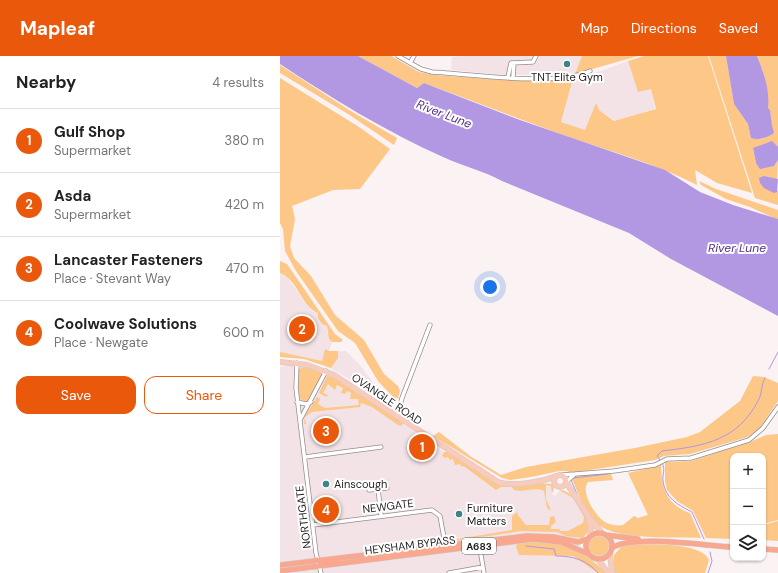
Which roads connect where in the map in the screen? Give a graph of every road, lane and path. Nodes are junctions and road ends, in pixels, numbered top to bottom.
1 (398, 56) edge
2 (414, 56) edge
3 (536, 56) edge
4 (410, 63) junction
5 (514, 63) junction
6 (590, 71) dead end
7 (508, 77) junction
8 (513, 77) junction
9 (430, 325) dead end
10 (280, 362) edge
11 (297, 363) junction
12 (326, 372) junction
13 (298, 402) junction
14 (311, 402) junction
15 (778, 407) edge
16 (397, 417) junction
17 (300, 420) junction
18 (381, 447) dead end
19 (304, 457) junction
20 (575, 474) junction
21 (558, 476) junction
22 (544, 480) junction
23 (566, 482) junction
24 (554, 484) junction
25 (561, 487) junction
26 (387, 488) dead end
27 (378, 489) junction
28 (369, 490) dead end
29 (575, 497) junction
30 (381, 515) junction
31 (588, 516) junction
32 (313, 525) junction
33 (604, 534) junction
34 (444, 538) dead end
35 (589, 538) junction
36 (644, 541) junction
37 (730, 547) edge
38 (766, 549) edge
39 (611, 550) junction
40 (778, 550) edge
41 (588, 554) junction
42 (481, 556) dead end
43 (598, 559) junction
44 (317, 560) junction
45 (353, 562) junction
46 (280, 566) edge
47 (319, 567) junction
48 (483, 567) junction
49 (280, 571) edge
50 (450, 572) edge
51 (321, 573) edge
52 (484, 573) edge
53 (608, 573) edge
54 (612, 573) edge

1 - 4 street
2 - 4 street
3 - 5 street
4 - 7 street
5 - 7 street
5 - 8 street
6 - 8 street
7 - 8 street
9 - 16 street
10 - 11 main road, OVANGLE ROAD
11 - 12 main road, OVANGLE ROAD
11 - 13 street, NORTHGATE
12 - 14 street
12 - 16 main road, OVANGLE ROAD
13 - 14 street
13 - 17 street, NORTHGATE
14 - 17 street
15 - 20 street, OVANGLE ROAD
16 - 22 main road, OVANGLE ROAD
17 - 19 street, NORTHGATE
18 - 19 street
19 - 32 street, NORTHGATE
20 - 21 street, OVANGLE ROAD
20 - 23 street
21 - 22 main road, OVANGLE ROAD
21 - 23 main road
21 - 24 main road
22 - 24 main road, OVANGLE ROAD
23 - 25 main road
23 - 29 main road
24 - 25 main road
25 - 29 main road
26 - 27 street
27 - 28 street
27 - 30 street
29 - 31 main road
30 - 32 street, NEWGATE
30 - 34 street, NEWGATE
31 - 33 main road
31 - 35 main road
32 - 44 street, NORTHGATE
33 - 35 highway, A683
33 - 36 highway, A683
33 - 39 highway
35 - 41 highway
35 - 44 highway, HEYSHAM BYPASS / A683
36 - 37 highway, A683
36 - 39 highway, A683
38 - 40 highway
39 - 43 highway, A683
39 - 54 main road
41 - 43 highway, A683
41 - 45 highway, HEYSHAM BYPASS / A683
42 - 48 street
43 - 53 main road
44 - 45 highway, A683
44 - 46 highway, HEYSHAM BYPASS / A683
44 - 47 street, NORTHGATE
45 - 47 highway, HEYSHAM BYPASS / A683
46 - 47 highway, A683
47 - 49 highway, HEYSHAM BYPASS / A683
47 - 51 street, NORTHGATE
48 - 50 street
48 - 52 street

